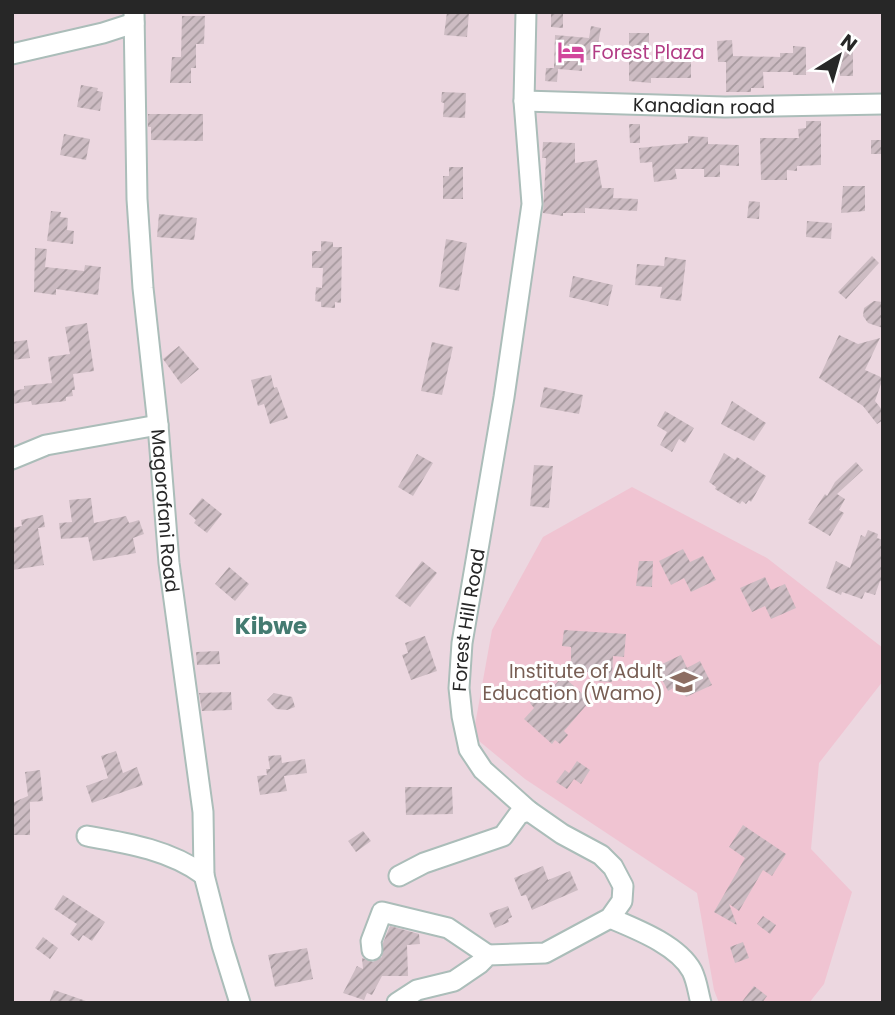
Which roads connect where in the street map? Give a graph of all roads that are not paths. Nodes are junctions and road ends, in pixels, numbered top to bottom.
1 (526, 12) edge
2 (134, 18) edge
3 (12, 54) edge
4 (524, 101) junction
5 (883, 104) edge
6 (158, 425) junction
7 (12, 459) edge
8 (529, 811) junction
9 (87, 835) dead end
10 (204, 875) junction
11 (399, 876) dead end
12 (610, 918) junction
13 (372, 950) dead end
14 (488, 954) junction
15 (240, 1003) edge
16 (397, 1003) edge
17 (701, 1003) edge

1 - 4 street, Forest Hill Road
2 - 3 street
2 - 6 street, Magorofani Road
4 - 5 street, Kanadian road
4 - 8 street, Forest Hill Road
6 - 7 street
6 - 10 street, Magorofani Road
8 - 11 street
8 - 12 street, Forest Hill Road
9 - 10 street
10 - 15 street, Magorofani Road
12 - 14 street
12 - 17 street
13 - 14 street
14 - 16 street

